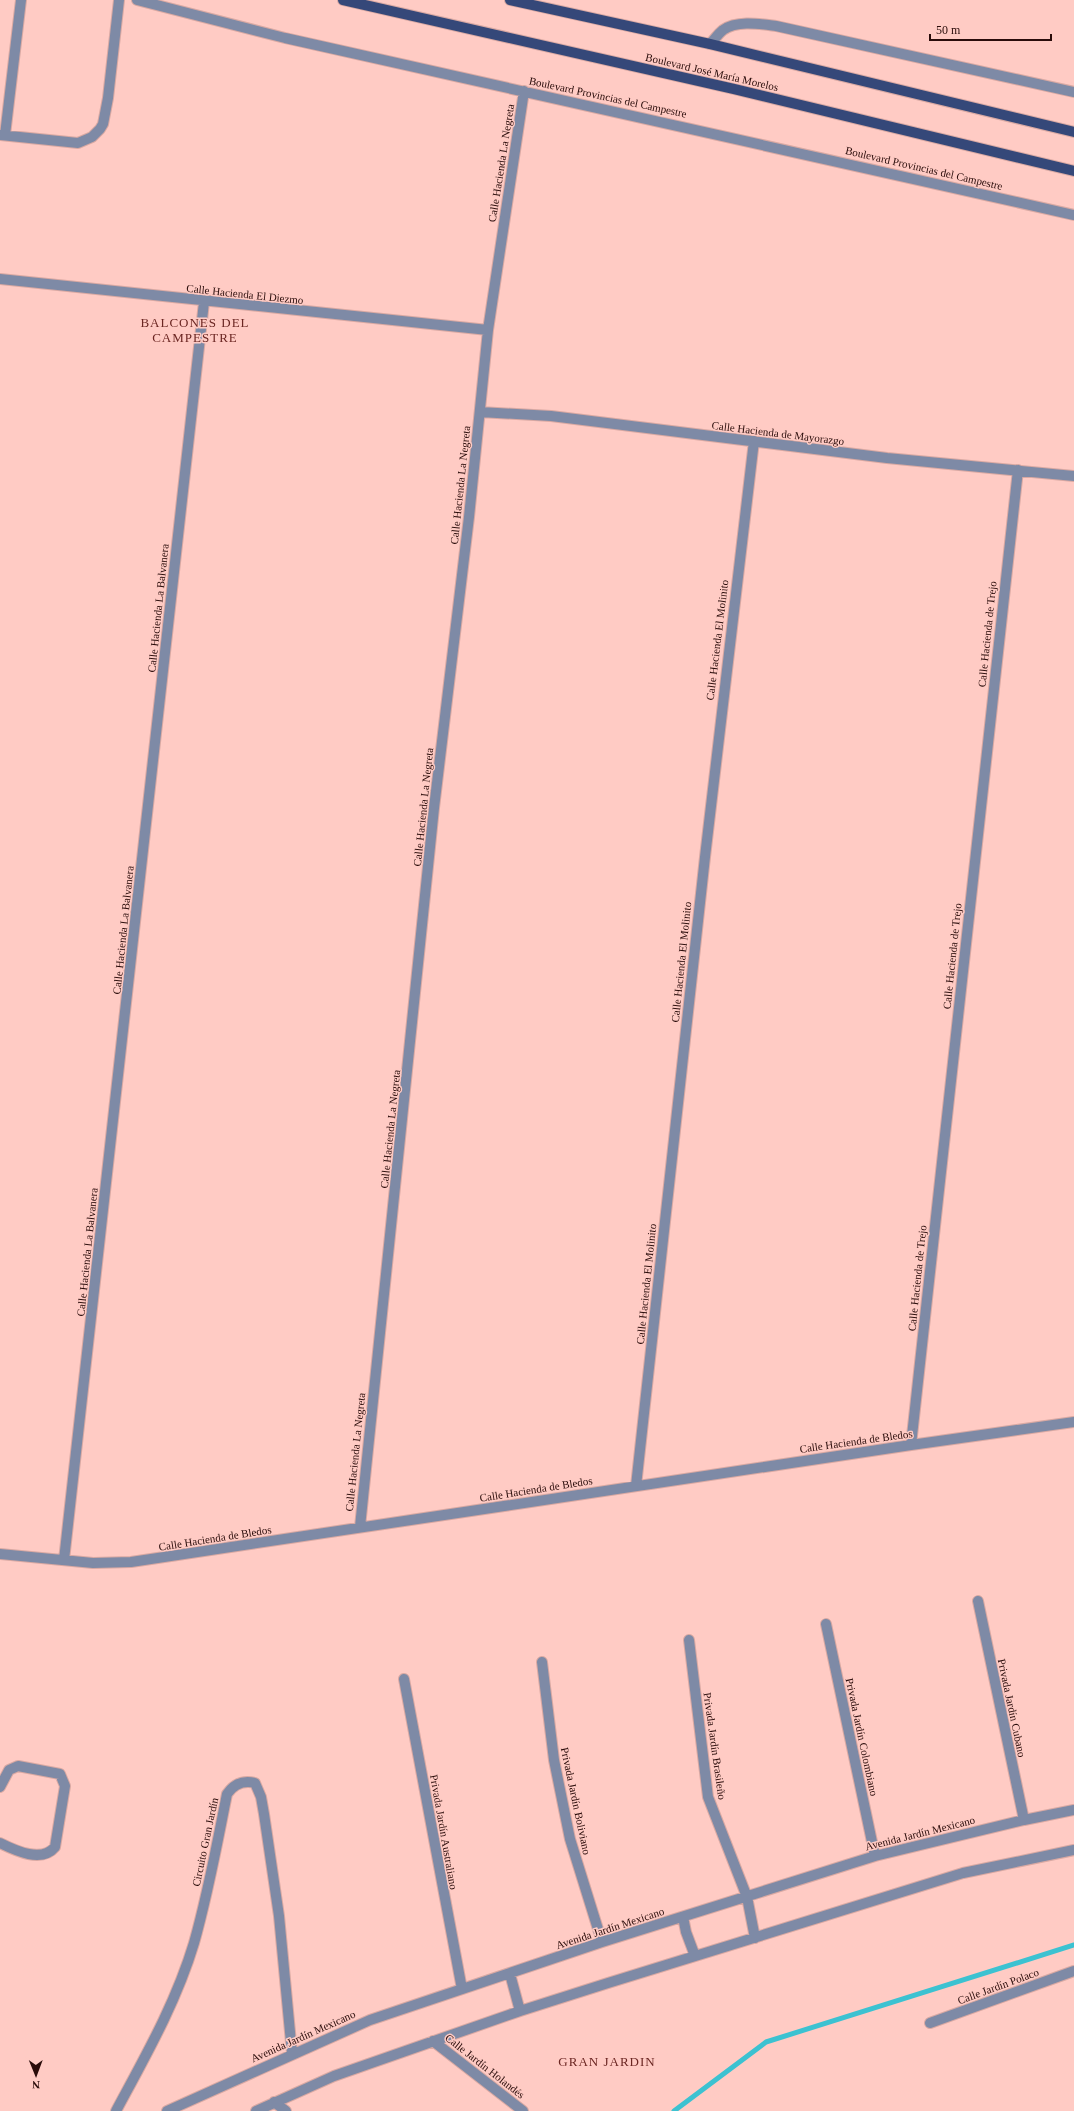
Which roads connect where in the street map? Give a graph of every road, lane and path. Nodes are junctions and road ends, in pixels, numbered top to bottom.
1 (21, 0) edge
2 (119, 0) edge
3 (137, 0) edge
4 (343, 0) edge
5 (510, 0) edge
6 (710, 44) junction
7 (524, 91) junction
8 (1074, 92) edge
9 (1074, 132) edge
10 (3, 135) edge
11 (1074, 171) edge
12 (1074, 215) edge
13 (0, 279) edge
14 (204, 302) junction
15 (488, 330) junction
16 (480, 412) junction
17 (754, 441) junction
18 (1018, 470) junction
19 (1074, 476) edge
20 (1074, 1422) edge
21 (911, 1445) junction
22 (636, 1486) junction
23 (360, 1528) junction
24 (0, 1554) edge
25 (64, 1560) junction
26 (978, 1601) dead end
27 (826, 1624) dead end
28 (689, 1640) dead end
29 (542, 1662) dead end
30 (404, 1679) dead end
31 (0, 1787) edge
32 (1074, 1810) edge
33 (1024, 1820) junction
34 (0, 1843) edge
35 (1074, 1850) edge
36 (875, 1856) junction
37 (747, 1897) junction
38 (683, 1917) junction
39 (755, 1938) junction
40 (602, 1942) junction
41 (695, 1956) junction
42 (1074, 1971) edge
43 (510, 1974) junction
44 (462, 1989) junction
45 (520, 2011) junction
46 (930, 2023) dead end
47 (433, 2041) junction
48 (292, 2053) junction
49 (274, 2102) junction
50 (116, 2111) edge
51 (167, 2111) edge
52 (256, 2111) edge
53 (286, 2111) edge
54 (523, 2111) edge

1 - 10 street
2 - 10 street
3 - 7 street, Boulevard Provincias del Campestre
4 - 11 main road, Boulevard José María Morelos
5 - 6 main road
6 - 8 street
6 - 9 main road
7 - 12 street, Boulevard Provincias del Campestre
7 - 15 street, Calle Hacienda La Negreta
13 - 14 street, Calle Hacienda El Diezmo
14 - 15 street, Calle Hacienda El Diezmo
14 - 25 street, Calle Hacienda La Balvanera
15 - 16 street, Calle Hacienda La Negreta
16 - 17 street, Calle Hacienda de Mayorazgo
16 - 23 street, Calle Hacienda La Negreta
17 - 18 street, Calle Hacienda de Mayorazgo
17 - 22 street, Calle Hacienda El Molinito
18 - 19 street, Calle Hacienda de Mayorazgo
18 - 21 street, Calle Hacienda de Trejo
20 - 21 street, Calle Hacienda de Bledos
21 - 22 street, Calle Hacienda de Bledos
22 - 23 street, Calle Hacienda de Bledos
23 - 25 street, Calle Hacienda de Bledos
24 - 25 street, Calle Hacienda de Bledos
26 - 33 street, Privada Jardín Cubano
27 - 36 street, Privada Jardín Colombiano
28 - 37 street, Privada Jardín Brasileño
29 - 40 street, Privada Jardín Boliviano
30 - 44 street, Privada Jardín Australiano
31 - 34 street
32 - 33 street, Avenida Jardín Mexicano
33 - 36 street, Avenida Jardín Mexicano
35 - 39 street
36 - 37 street, Avenida Jardín Mexicano
37 - 38 street, Avenida Jardín Mexicano
37 - 39 street, Privada Jardín Brasileño
38 - 40 street, Avenida Jardín Mexicano
38 - 41 street
39 - 41 street
40 - 43 street, Avenida Jardín Mexicano
41 - 45 street
42 - 46 street, Calle Jardín Polaco
43 - 44 street, Avenida Jardín Mexicano
43 - 45 street
44 - 48 street, Avenida Jardín Mexicano
45 - 47 street
47 - 49 street
47 - 54 street, Calle Jardín Holandés
48 - 50 street, Circuito Gran Jardín
48 - 51 street, Avenida Jardín Mexicano
49 - 52 street
49 - 53 street

